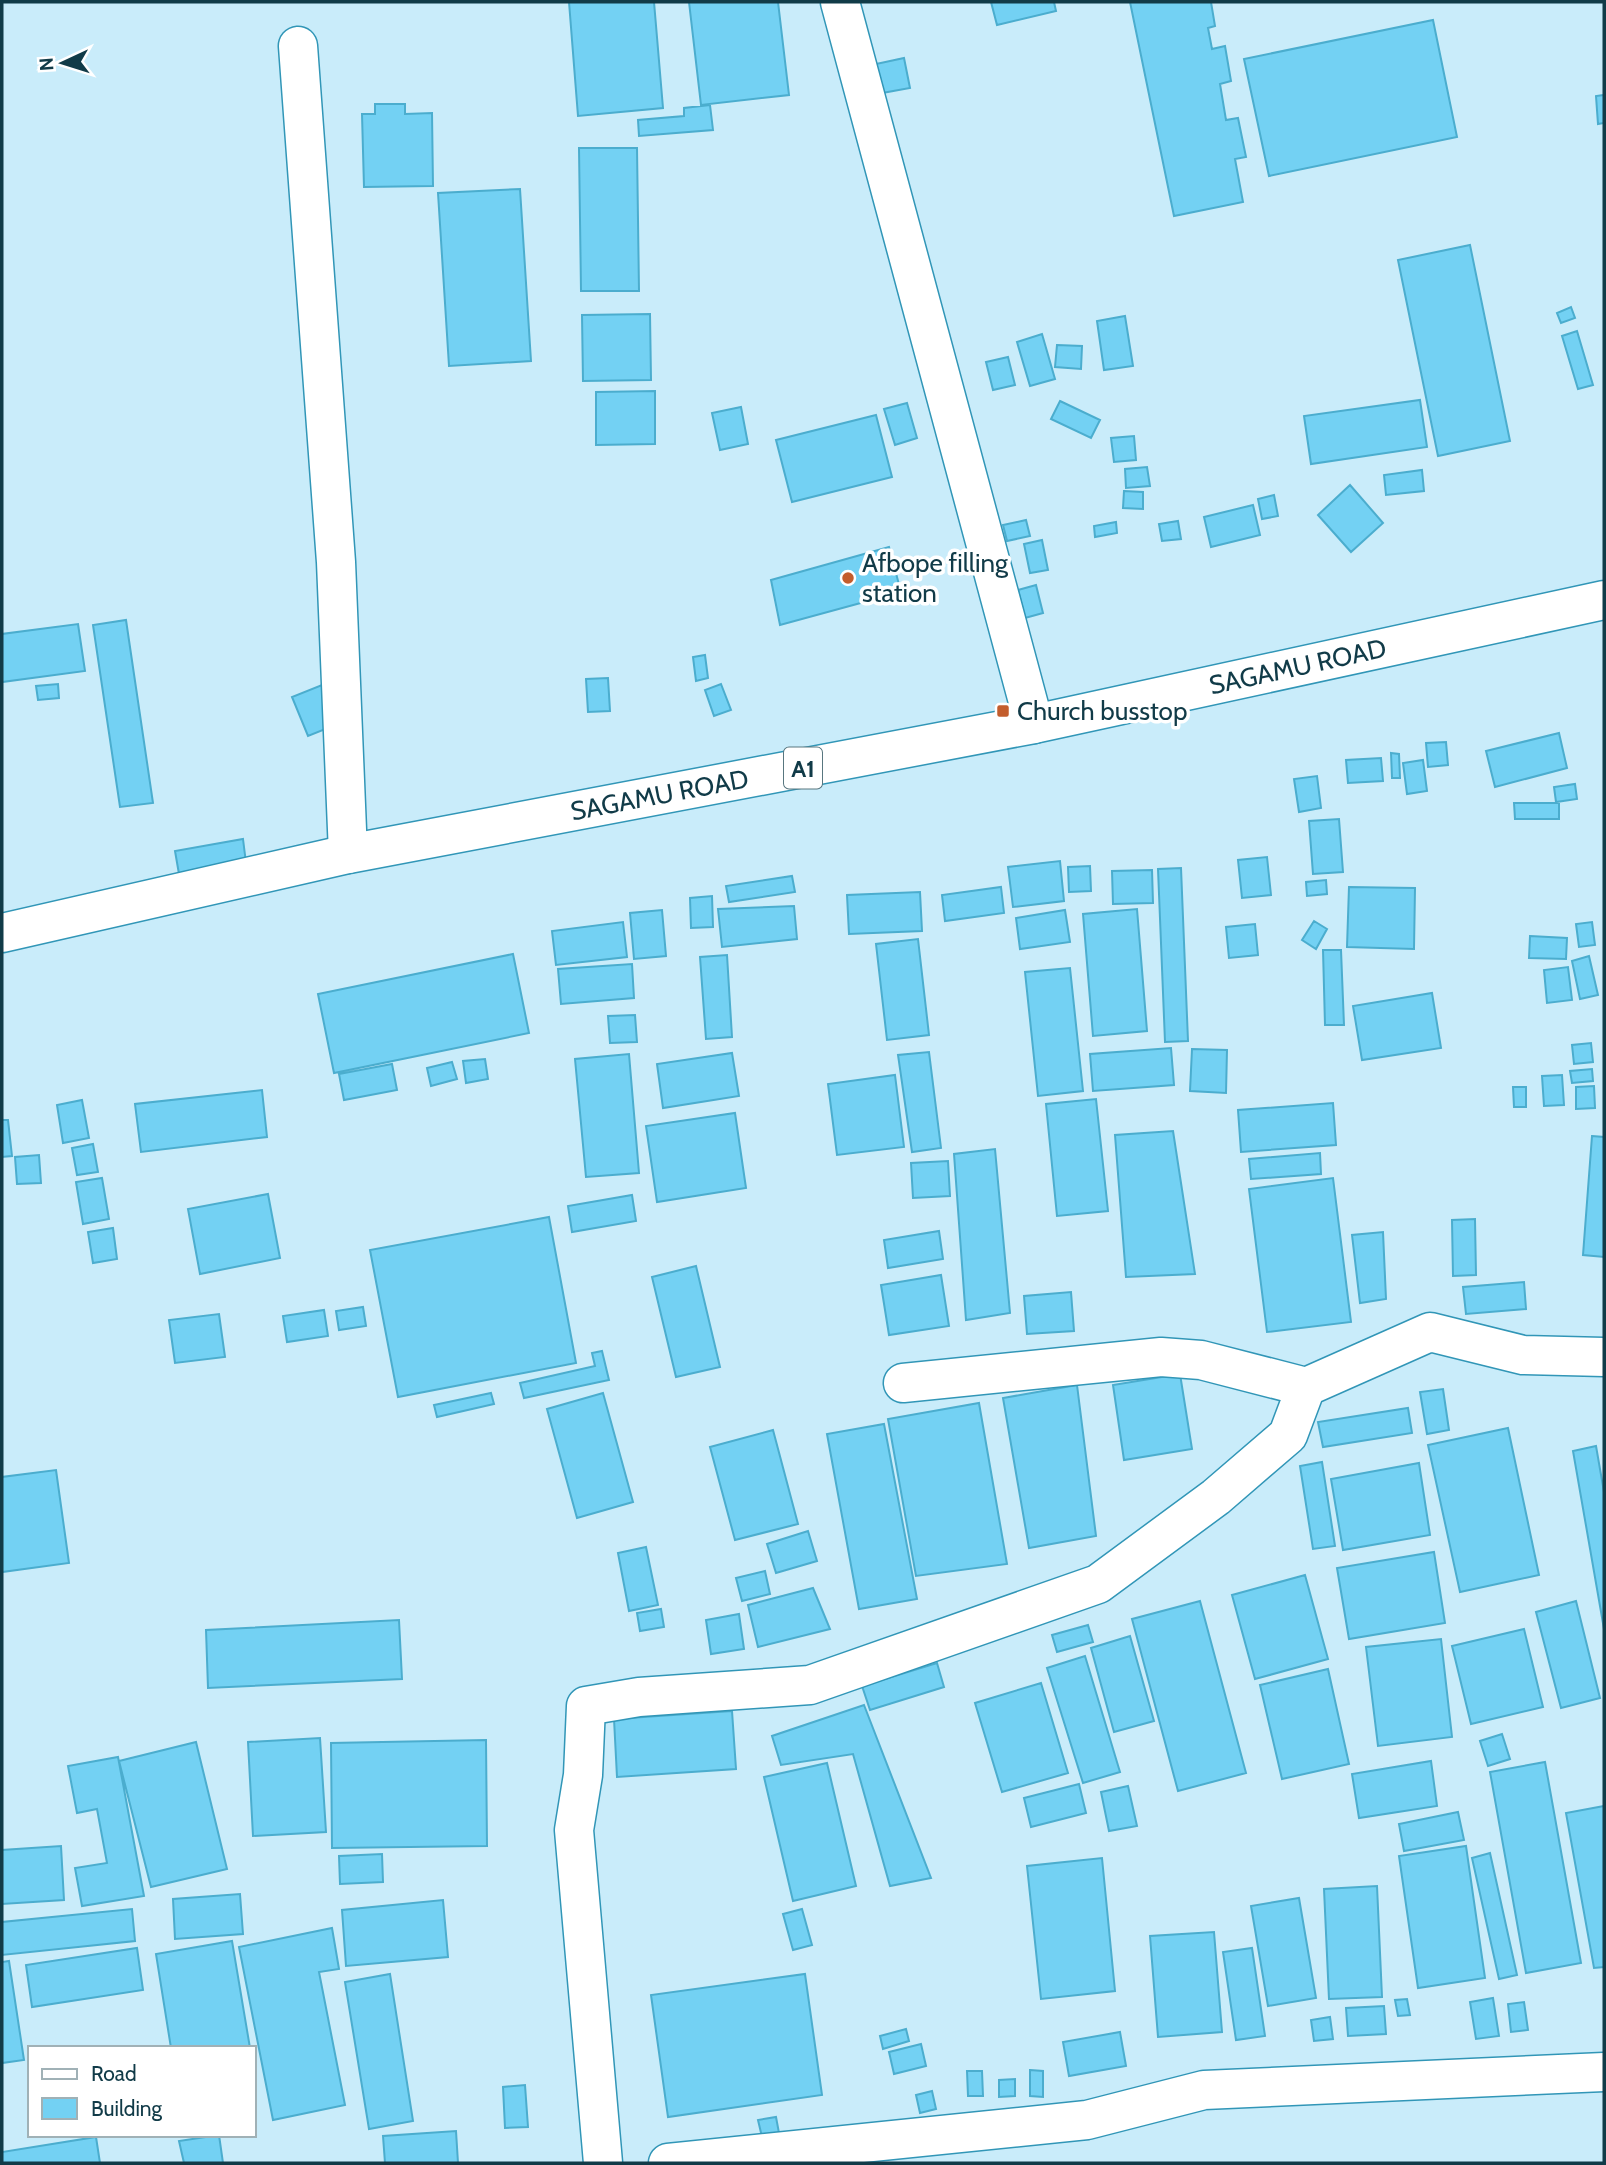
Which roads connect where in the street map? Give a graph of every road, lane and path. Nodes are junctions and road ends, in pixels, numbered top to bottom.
1 (840, 2) edge
2 (298, 47) dead end
3 (1604, 600) edge
4 (1034, 724) junction
5 (348, 854) junction
6 (2, 933) edge
7 (1604, 1357) edge
8 (903, 1383) dead end
9 (1306, 1387) junction
10 (1604, 2072) edge
11 (603, 2163) edge
12 (668, 2163) edge

1 - 4 main road
2 - 5 main road
3 - 4 main road, SAGAMU ROAD / A1
4 - 5 main road, SAGAMU ROAD / A1
5 - 6 main road, SAGAMU ROAD / A1
7 - 9 main road
8 - 9 main road
9 - 11 main road
10 - 12 main road

